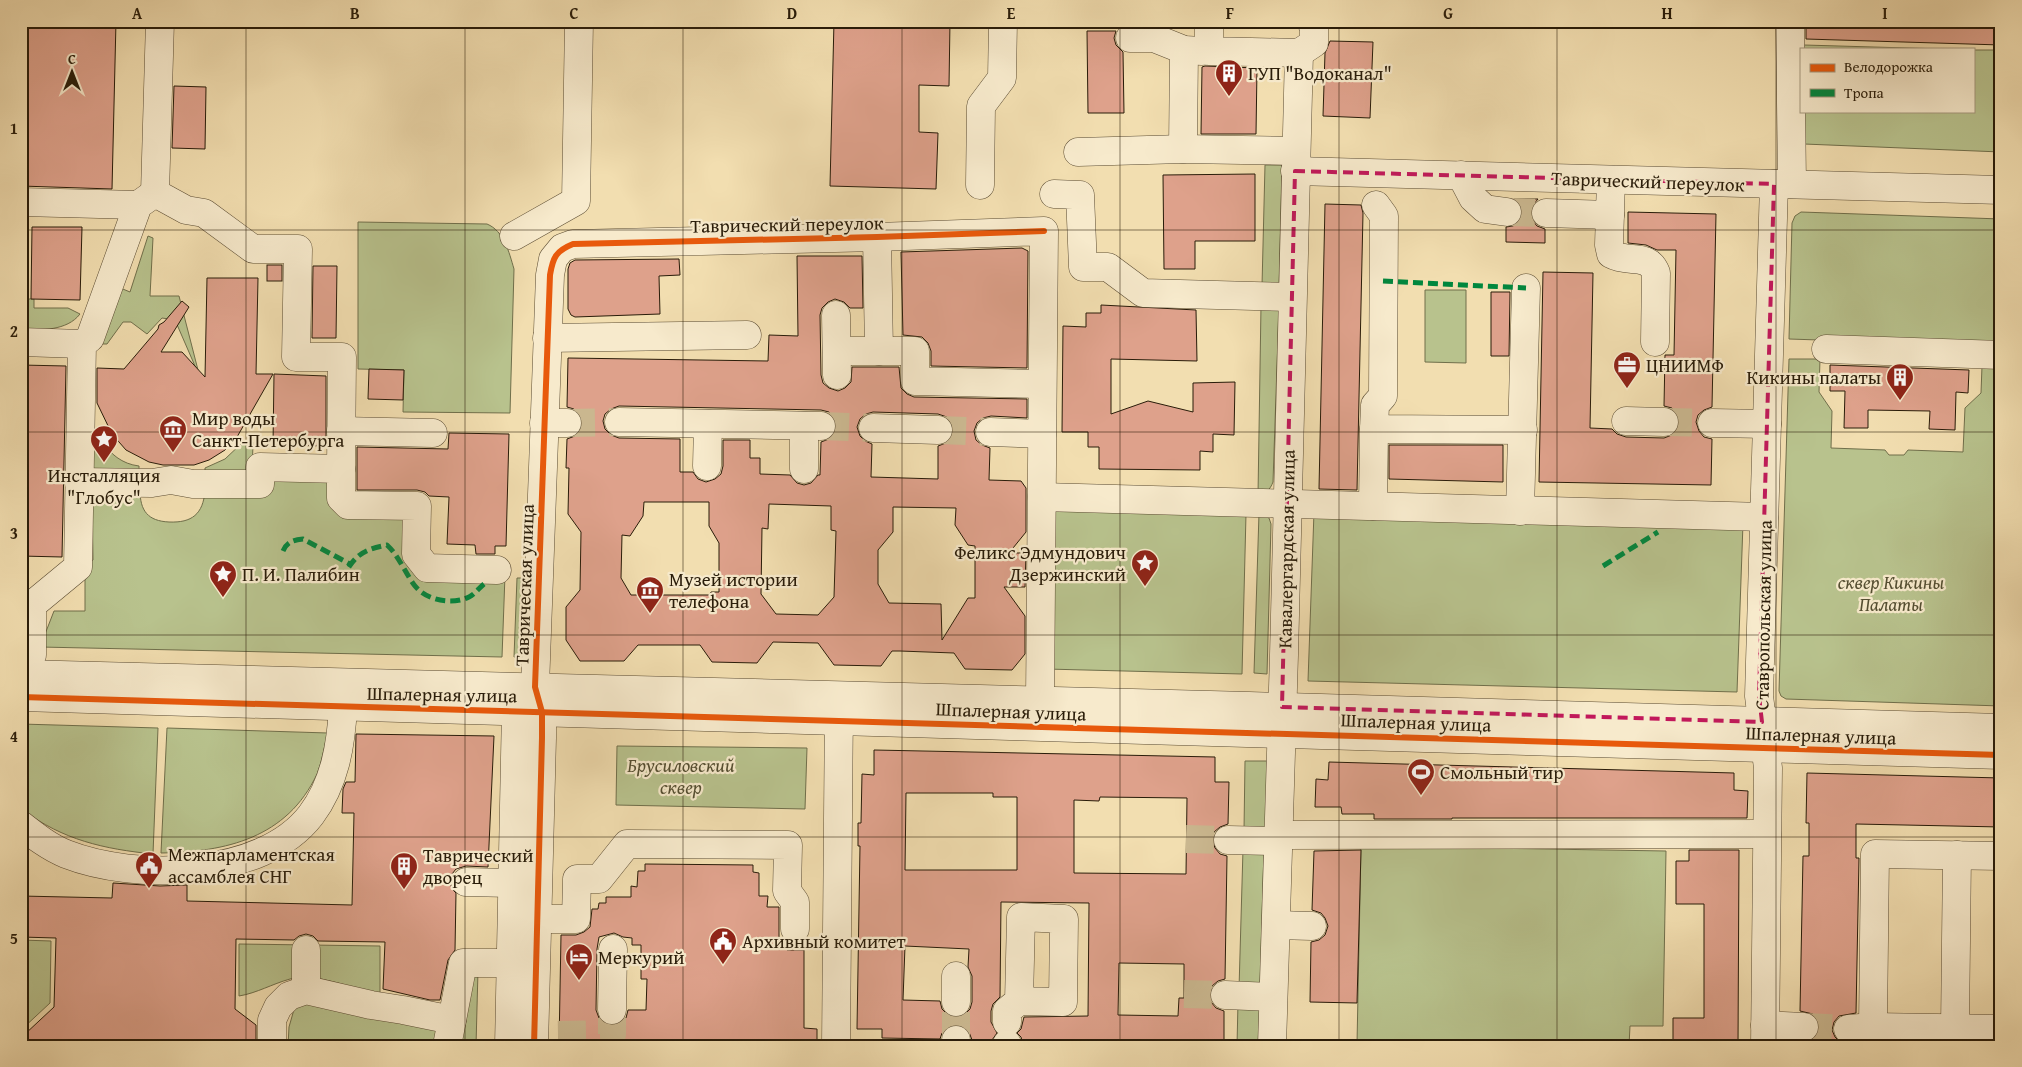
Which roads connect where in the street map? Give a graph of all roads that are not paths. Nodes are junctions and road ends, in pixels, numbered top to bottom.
1 (160, 21) edge
2 (579, 21) edge
3 (1003, 21) edge
4 (1209, 21) edge
5 (1311, 21) edge
6 (1790, 21) edge
7 (1130, 38) dead end
8 (1196, 50) junction
9 (1299, 53) junction
10 (1182, 149) junction
11 (1078, 152) dead end
12 (1295, 161) junction
13 (1461, 175) junction
14 (1611, 180) junction
15 (1783, 184) junction
16 (980, 185) dead end
17 (2001, 190) edge
18 (1054, 194) dead end
19 (147, 199) junction
20 (21, 202) edge
21 (1376, 205) dead end
22 (1507, 212) tunnel mouth
23 (1546, 213) tunnel mouth
24 (1610, 215) junction
25 (514, 236) dead end
26 (877, 237) junction
27 (550, 275) joint
28 (1526, 288) dead end
29 (1292, 297) junction
30 (836, 315) dead end
31 (747, 335) dead end
32 (547, 338) junction
33 (21, 342) edge
34 (1655, 342) dead end
35 (82, 344) junction
36 (1826, 349) dead end
37 (879, 352) junction
38 (2001, 355) edge
39 (1042, 384) junction
40 (1626, 421) dead end
41 (619, 422) tunnel mouth
42 (1664, 422) tunnel mouth
43 (1712, 423) tunnel mouth
44 (708, 424) junction
45 (1767, 424) junction
46 (873, 428) tunnel mouth
47 (1374, 429) junction
48 (938, 430) tunnel mouth
49 (1523, 430) junction
50 (341, 431) junction
51 (990, 432) tunnel mouth
52 (433, 433) dead end
53 (1042, 434) junction
54 (707, 466) dead end
55 (341, 469) junction
56 (804, 469) dead end
57 (78, 482) junction
58 (1042, 497) junction
59 (1288, 504) junction
60 (1373, 506) junction
61 (1520, 511) junction
62 (1764, 517) junction
63 (497, 570) dead end
64 (26, 601) edge
65 (26, 665) edge
66 (21, 697) edge
67 (1040, 700) junction
68 (531, 703) junction
69 (343, 707) junction
70 (1282, 707) junction
71 (839, 708) junction
72 (1762, 722) junction
73 (2001, 728) edge
74 (1282, 734) junction
75 (1766, 748) junction
76 (2001, 755) edge
77 (21, 825) edge
78 (1767, 834) junction
79 (1278, 838) junction
80 (1228, 840) tunnel mouth
81 (1957, 856) junction
82 (2001, 856) edge
83 (466, 882) dead end
84 (511, 883) junction
85 (536, 919) junction
86 (1276, 925) junction
87 (1312, 926) dead end
88 (795, 929) dead end
89 (613, 949) dead end
90 (306, 950) dead end
91 (510, 964) junction
92 (306, 990) junction
93 (1225, 995) tunnel mouth
94 (1273, 996) junction
95 (612, 1010) tunnel mouth
96 (1804, 1027) tunnel mouth
97 (1956, 1028) junction
98 (2001, 1029) edge
99 (449, 1033) edge
100 (1765, 1036) edge
101 (543, 1038) edge
102 (272, 1046) edge
103 (509, 1046) edge
104 (836, 1046) edge
105 (1272, 1046) edge

1 - 19 street
2 - 25 street
3 - 16 street
4 - 8 street
5 - 9 street
6 - 15 street, Ставропольская улица
7 - 8 street
8 - 9 street
8 - 10 street
9 - 12 street, Кавалергардская улица
10 - 11 street, Таврический переулок
10 - 12 street, Таврический переулок
12 - 13 street, Таврический переулок
12 - 29 street, Кавалергардская улица
13 - 14 street, Таврический переулок
13 - 22 street
14 - 15 street, Таврический переулок
14 - 24 street
15 - 17 street, Таврический переулок
15 - 45 street, Ставропольская улица
18 - 29 street
19 - 20 street
19 - 35 street
19 - 50 street
21 - 47 street
23 - 24 street
24 - 34 street
26 - 27 street, Таврический переулок
26 - 37 street
26 - 39 street, Таврический переулок
27 - 32 street, Таврическая улица
28 - 49 street
29 - 59 street, Кавалергардская улица
30 - 37 street
31 - 32 street
32 - 68 street, Таврическая улица
33 - 35 street
35 - 57 street
36 - 38 street
37 - 39 street
39 - 53 street
40 - 42 street
41 - 44 street
43 - 45 street
44 - 54 street
44 - 56 street
45 - 62 street, Ставропольская улица
46 - 48 street
47 - 49 street
47 - 60 street
49 - 61 street
50 - 52 street
50 - 55 street
51 - 53 street
53 - 58 street
55 - 57 street
55 - 63 street
57 - 64 street
58 - 59 street
58 - 67 street
59 - 60 street
59 - 70 street, Кавалергардская улица
60 - 61 street
61 - 62 street
62 - 72 street, Ставропольская улица
64 - 65 street
65 - 68 street, Шпалерная улица
66 - 69 street, Шпалерная улица
67 - 70 street, Шпалерная улица
67 - 71 street, Шпалерная улица
68 - 69 street, Шпалерная улица
68 - 71 street, Шпалерная улица
68 - 84 street, Таврическая улица
68 - 85 street, Таврическая улица
69 - 77 street
70 - 72 street, Шпалерная улица
70 - 74 street, Кавалергардская улица
71 - 74 street, Шпалерная улица
71 - 104 street
72 - 73 street, Шпалерная улица
72 - 75 street, Ставропольская улица
74 - 75 street, Шпалерная улица
74 - 79 street, Кавалергардская улица
75 - 76 street, Шпалерная улица
75 - 78 street, Ставропольская улица
78 - 79 street
78 - 100 street, Ставропольская улица
79 - 80 street
79 - 86 street, Кавалергардская улица
81 - 82 street
81 - 97 street
81 - 97 street
83 - 84 street
84 - 91 street, Таврическая улица
85 - 88 street
85 - 101 street, Таврическая улица
86 - 87 street
86 - 94 street, Кавалергардская улица
89 - 95 street
90 - 92 street
91 - 99 street
91 - 103 street, Таврическая улица
92 - 99 street
92 - 102 street
93 - 94 street
94 - 105 street, Кавалергардская улица
96 - 100 street
97 - 98 street

